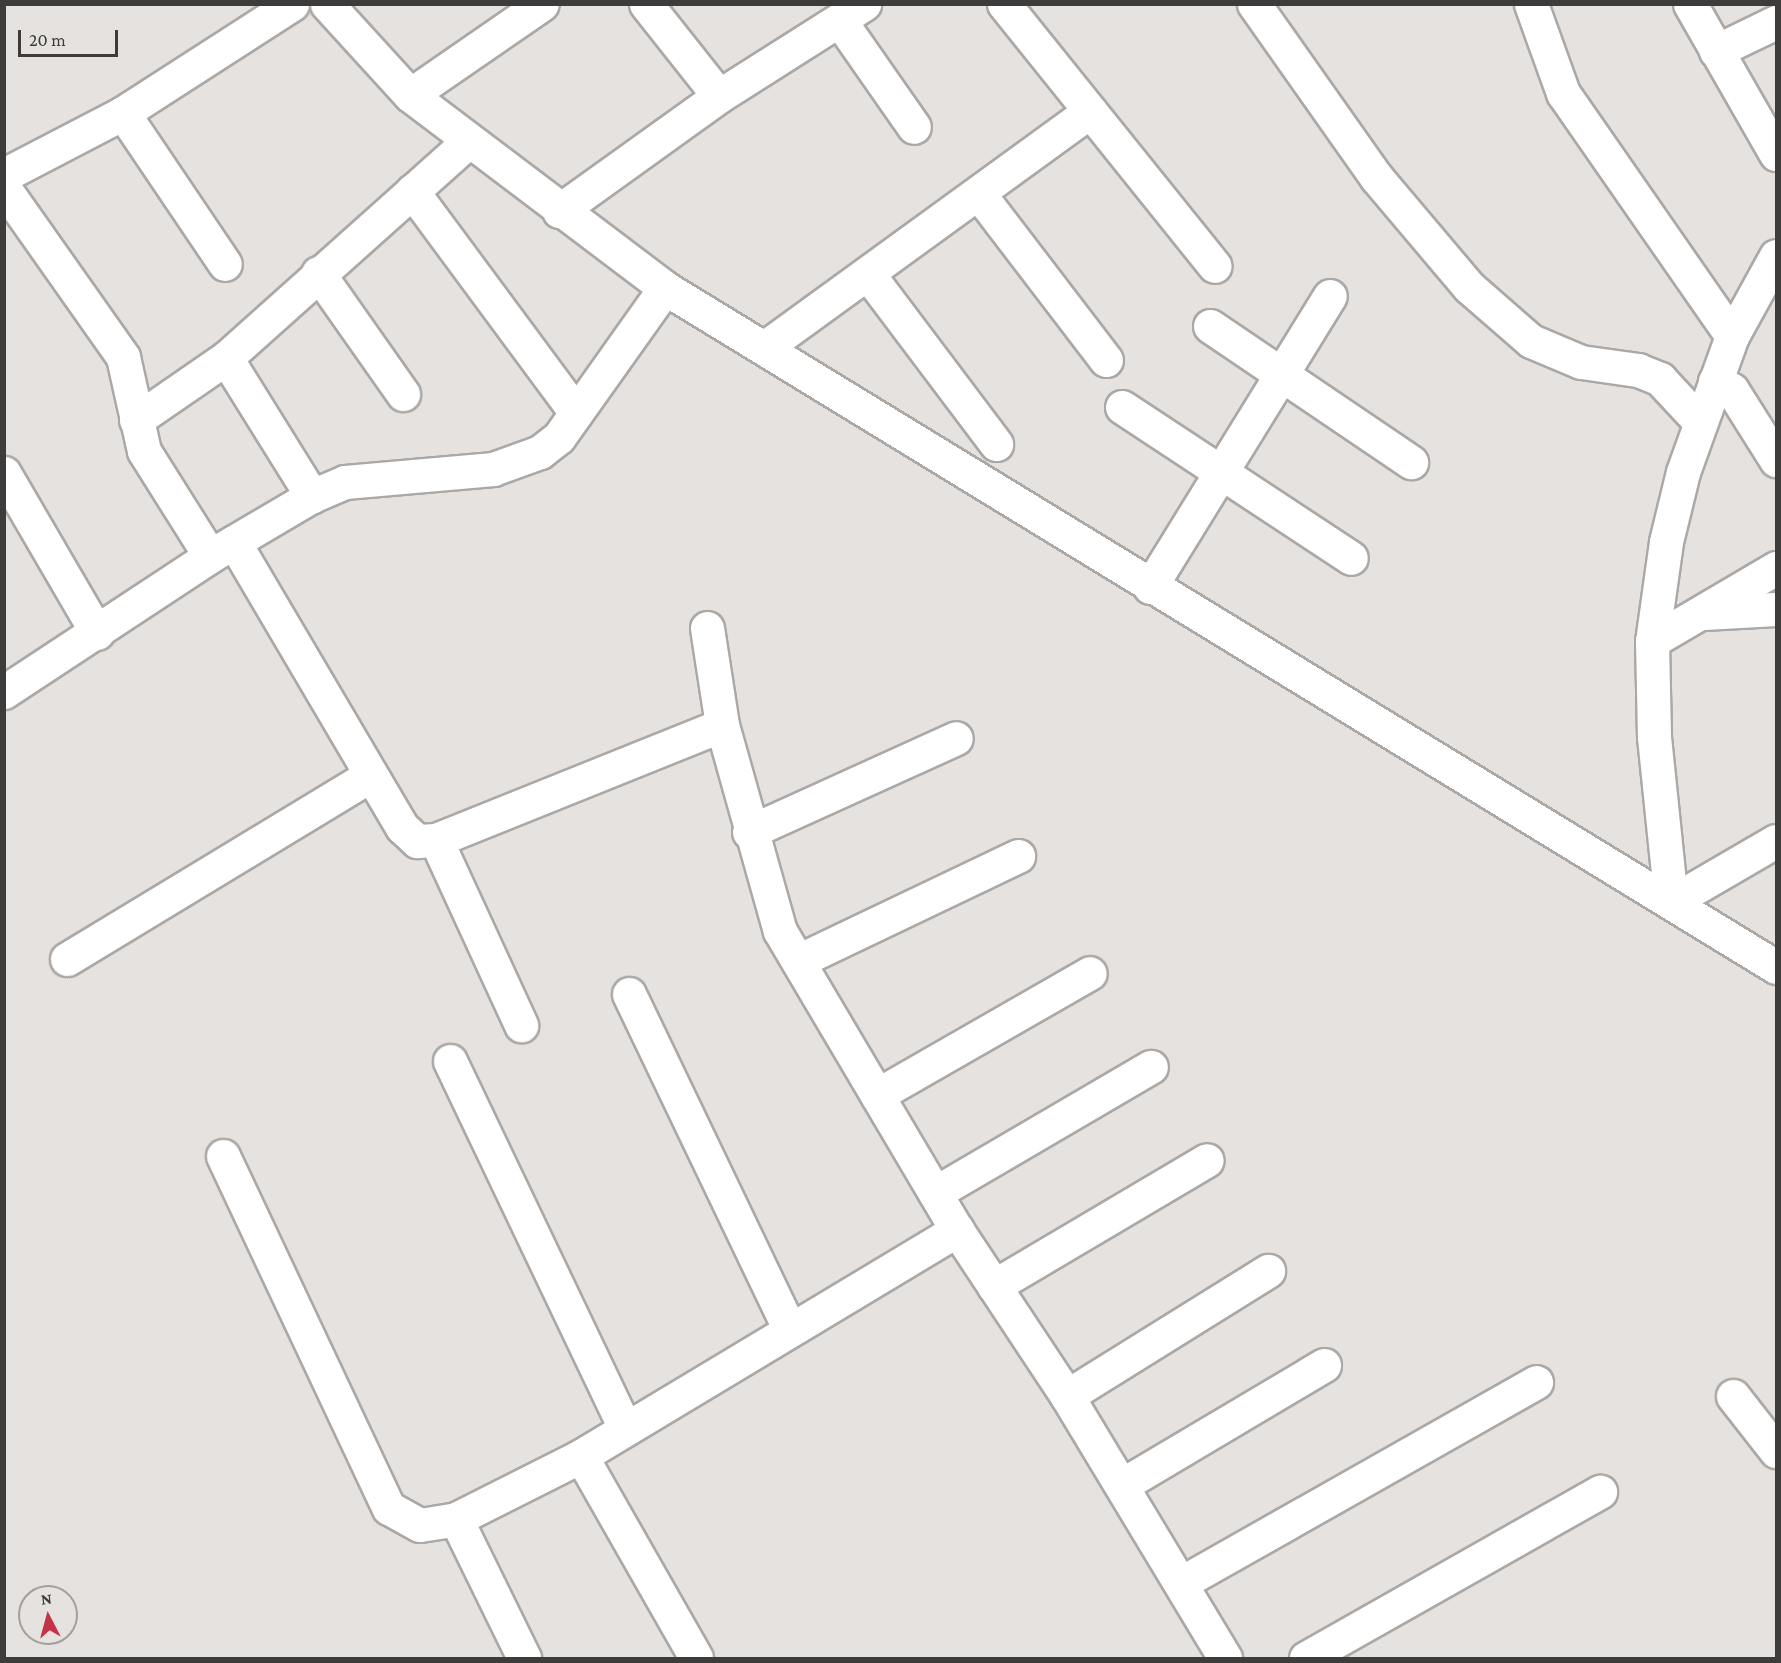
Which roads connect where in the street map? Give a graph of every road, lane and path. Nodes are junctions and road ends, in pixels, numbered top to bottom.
1 (292, 4) edge
2 (327, 4) edge
3 (542, 4) edge
4 (646, 4) edge
5 (1004, 4) edge
6 (1254, 4) edge
7 (1531, 4) edge
8 (1690, 4) edge
9 (852, 13) edge
10 (1776, 22) edge
11 (1716, 51) junction
12 (410, 95) junction
13 (719, 96) junction
14 (1090, 111) junction
15 (123, 113) junction
16 (914, 127) dead end
17 (468, 142) junction
18 (1776, 154) edge
19 (4, 175) edge
20 (4, 188) edge
21 (412, 191) junction
22 (979, 194) junction
23 (559, 211) junction
24 (1776, 258) edge
25 (225, 264) dead end
26 (1215, 266) dead end
27 (318, 273) junction
28 (868, 274) junction
29 (665, 288) junction
30 (1330, 296) dead end
31 (1210, 326) dead end
32 (1731, 336) junction
33 (764, 348) junction
34 (226, 358) junction
35 (1106, 360) dead end
36 (1281, 373) junction
37 (1715, 381) junction
38 (403, 394) dead end
39 (1122, 407) dead end
40 (576, 413) junction
41 (136, 420) junction
42 (1700, 422) junction
43 (996, 444) dead end
44 (1776, 460) edge
45 (1411, 462) dead end
46 (1221, 471) junction
47 (4, 473) edge
48 (312, 496) junction
49 (222, 549) junction
50 (1351, 558) dead end
51 (1776, 568) edge
52 (1150, 587) junction
53 (1776, 609) edge
54 (1700, 613) junction
55 (707, 628) dead end
56 (97, 633) junction
57 (1652, 641) junction
58 (4, 692) edge
59 (722, 725) junction
60 (956, 738) dead end
61 (371, 775) junction
62 (749, 832) junction
63 (436, 840) junction
64 (1776, 841) edge
65 (1018, 856) dead end
66 (1671, 902) junction
67 (67, 959) dead end
68 (798, 961) junction
69 (1776, 967) edge
70 (1090, 973) dead end
71 (629, 994) dead end
72 (521, 1025) dead end
73 (450, 1061) dead end
74 (1151, 1067) dead end
75 (877, 1095) junction
76 (223, 1156) dead end
77 (1207, 1160) dead end
78 (934, 1193) junction
79 (957, 1230) junction
80 (1268, 1271) dead end
81 (994, 1286) junction
82 (789, 1328) junction
83 (1324, 1365) dead end
84 (1536, 1382) dead end
85 (1067, 1395) junction
86 (1733, 1396) dead end
87 (624, 1426) junction
88 (1776, 1451) edge
89 (580, 1456) junction
90 (1122, 1485) junction
91 (1600, 1492) dead end
92 (456, 1519) junction
93 (1181, 1583) junction
94 (524, 1659) edge
95 (696, 1659) edge
96 (1225, 1659) edge
97 (1306, 1659) edge

1 - 15 street
2 - 12 street
3 - 12 street
4 - 13 street
5 - 14 street
6 - 42 street
7 - 32 street
8 - 11 street
9 - 13 street
9 - 16 street
10 - 11 street
11 - 18 street
12 - 17 street
13 - 23 street
14 - 22 street
14 - 26 street
15 - 19 street
15 - 25 street
17 - 21 street
17 - 23 street
20 - 41 street
21 - 27 street
21 - 40 street
22 - 28 street
22 - 35 street
23 - 29 street
24 - 32 street
27 - 34 street
27 - 38 street
28 - 33 street
28 - 43 street
29 - 33 street
29 - 40 street
30 - 36 street
31 - 36 street
32 - 37 street
33 - 52 street
34 - 41 street
34 - 48 street
36 - 45 street
36 - 46 street
37 - 42 street
37 - 44 street
39 - 46 street
40 - 48 street
41 - 49 street
42 - 57 street
46 - 50 street
46 - 52 street
47 - 56 street
48 - 49 street
49 - 56 street
49 - 61 street
51 - 54 street
52 - 66 street
53 - 54 street
54 - 57 street
55 - 59 street
56 - 58 street
57 - 66 street
59 - 62 street
59 - 63 street
60 - 62 street
61 - 63 street
61 - 67 street
62 - 68 street
63 - 72 street
64 - 66 street
65 - 68 street
66 - 69 street
68 - 75 street
70 - 75 street
71 - 82 street
73 - 87 street
74 - 78 street
75 - 78 street
76 - 92 street
77 - 81 street
78 - 79 street
79 - 81 street
79 - 82 street
80 - 85 street
81 - 85 street
82 - 87 street
83 - 90 street
84 - 93 street
85 - 90 street
86 - 88 street
87 - 89 street
89 - 92 street
89 - 95 street
90 - 93 street
91 - 97 street
92 - 94 street
93 - 96 street

